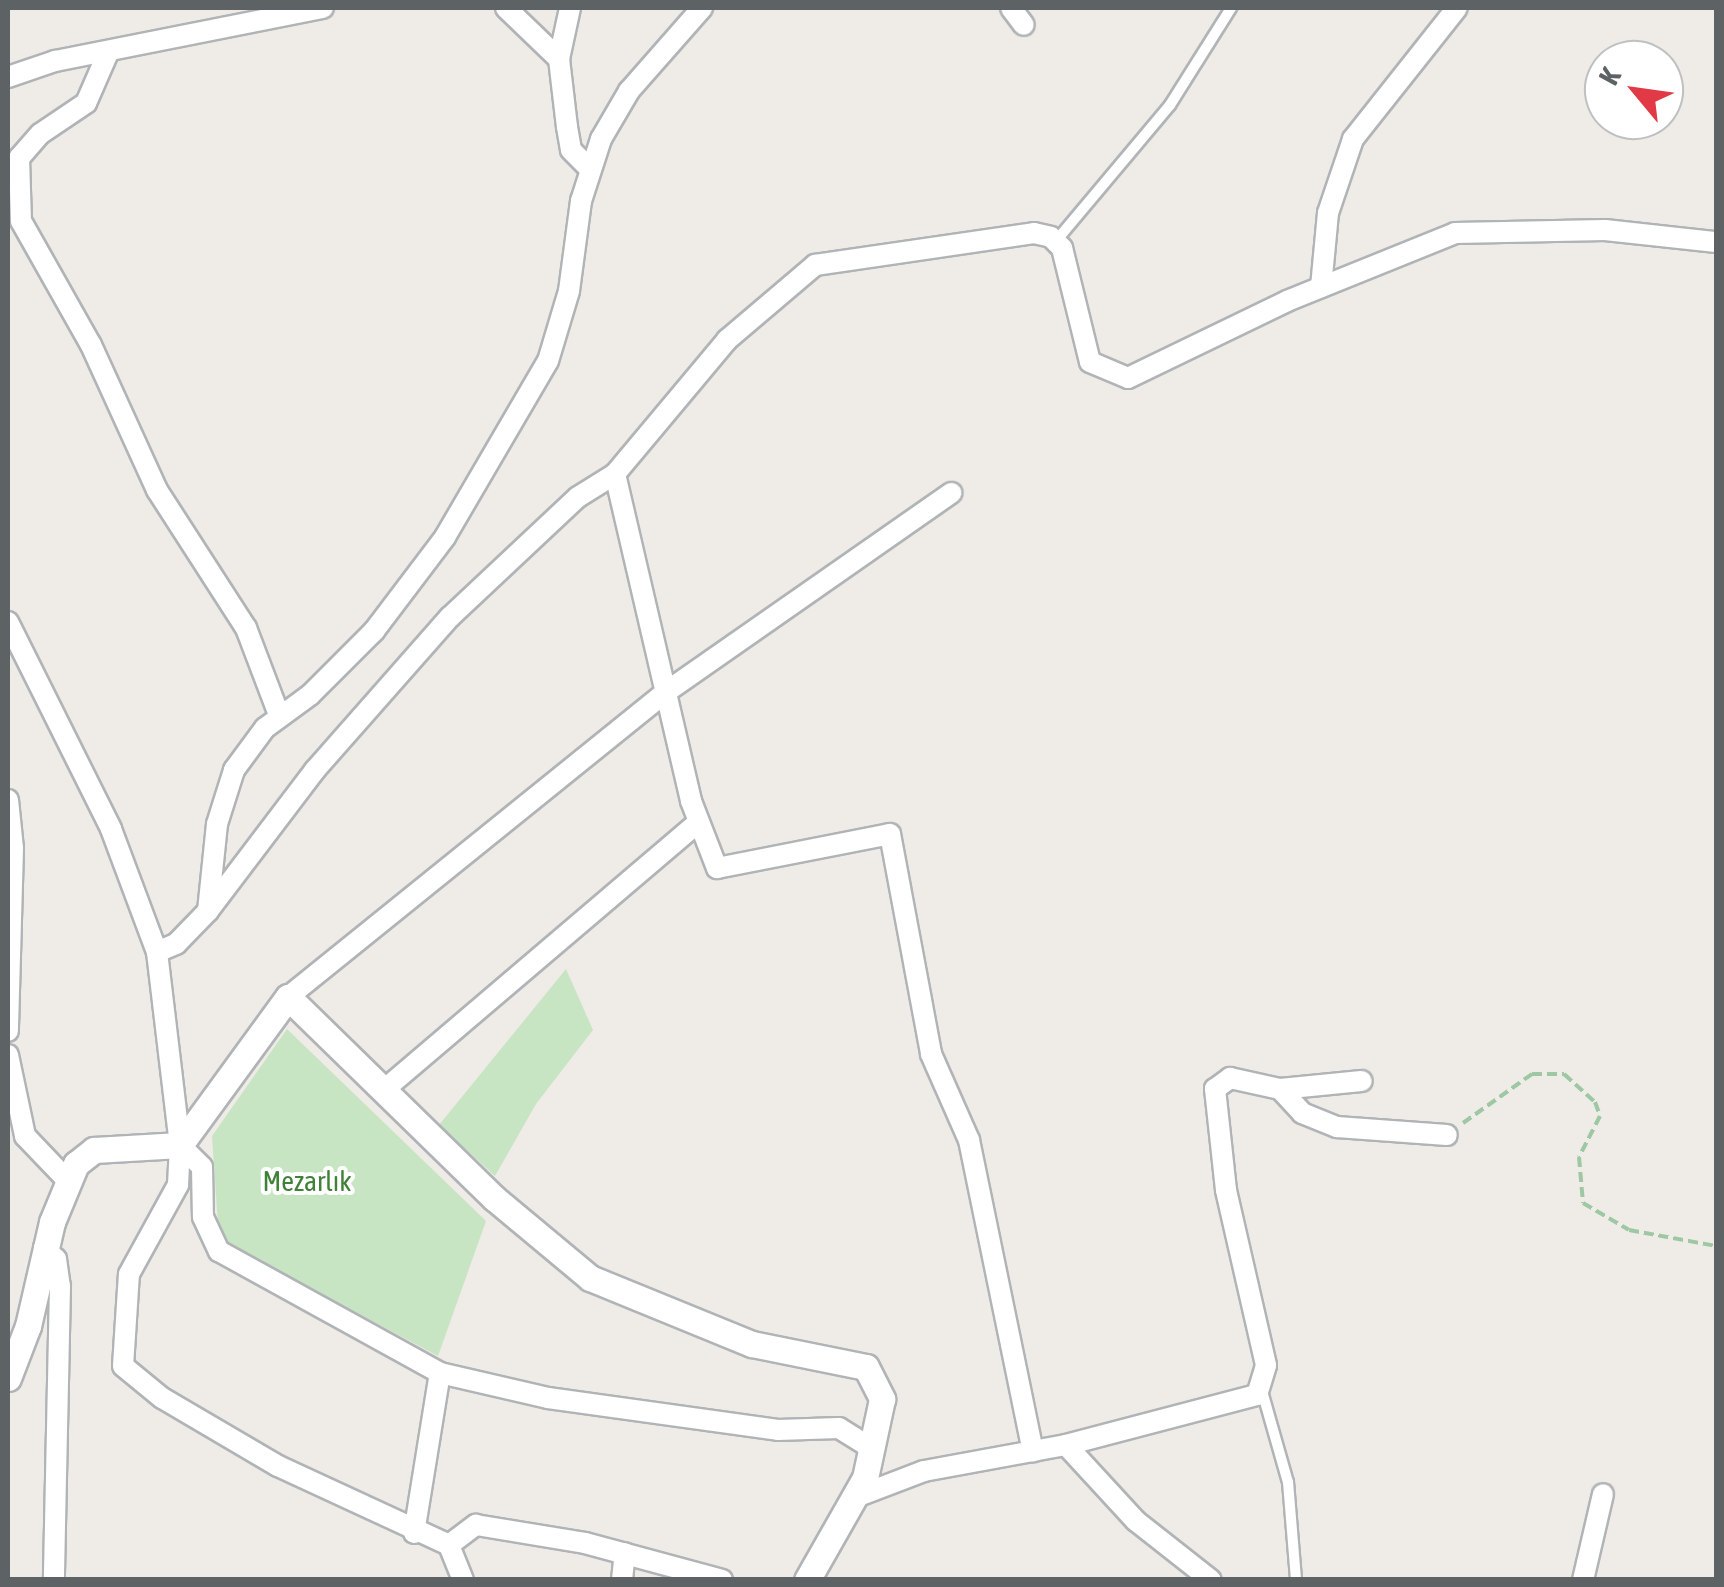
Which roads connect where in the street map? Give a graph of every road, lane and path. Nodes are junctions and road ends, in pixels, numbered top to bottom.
1 (323, 8) edge
2 (506, 8) edge
3 (570, 8) edge
4 (702, 8) edge
5 (1011, 8) edge
6 (1232, 8) edge
7 (1458, 8) edge
8 (1024, 25) dead end
9 (107, 54) junction
10 (558, 59) junction
11 (8, 77) edge
12 (590, 169) junction
13 (1056, 241) junction
14 (1716, 242) edge
15 (1322, 287) junction
16 (615, 474) junction
17 (951, 493) dead end
18 (8, 622) edge
19 (666, 692) junction
20 (279, 715) junction
21 (8, 800) edge
22 (699, 822) junction
23 (208, 911) junction
24 (156, 952) junction
25 (288, 997) junction
26 (8, 1031) edge
27 (8, 1056) edge
28 (1362, 1080) dead end
29 (1280, 1089) junction
30 (385, 1090) junction
31 (1447, 1135) joint
32 (180, 1145) junction
33 (68, 1181) junction
34 (1716, 1246) edge
35 (44, 1248) junction
36 (440, 1373) junction
37 (8, 1378) edge
38 (1262, 1390) junction
39 (1066, 1445) junction
40 (871, 1448) junction
41 (1033, 1451) junction
42 (1603, 1494) dead end
43 (856, 1497) junction
44 (414, 1534) junction
45 (449, 1544) junction
46 (625, 1552) junction
47 (54, 1580) edge
48 (463, 1580) edge
49 (622, 1580) edge
50 (722, 1580) edge
51 (807, 1580) edge
52 (1210, 1580) edge
53 (1296, 1580) edge
54 (1583, 1580) edge

1 - 9 street
2 - 10 street
3 - 10 street
4 - 12 street
5 - 8 street
6 - 13 lane
7 - 15 street
9 - 11 street
9 - 20 street
10 - 12 street
12 - 20 street
13 - 15 street
13 - 16 street
14 - 15 street
16 - 19 street
16 - 23 street
17 - 19 street
18 - 24 street
19 - 22 street
19 - 25 street
20 - 23 street
21 - 26 street
22 - 30 street
22 - 41 street
23 - 24 street
24 - 32 street
25 - 30 street
25 - 32 street
27 - 33 street
28 - 29 street
29 - 31 street
29 - 38 street
30 - 40 street
31 - 34 path
32 - 33 street
32 - 36 street
32 - 44 street
33 - 35 street
35 - 37 street
35 - 47 street
36 - 40 street
36 - 44 street
38 - 39 street
38 - 53 lane
39 - 41 street
39 - 52 street
40 - 43 street
41 - 43 street
42 - 54 street
43 - 51 street
44 - 45 street
45 - 46 street
45 - 48 street
46 - 49 street
46 - 50 street

